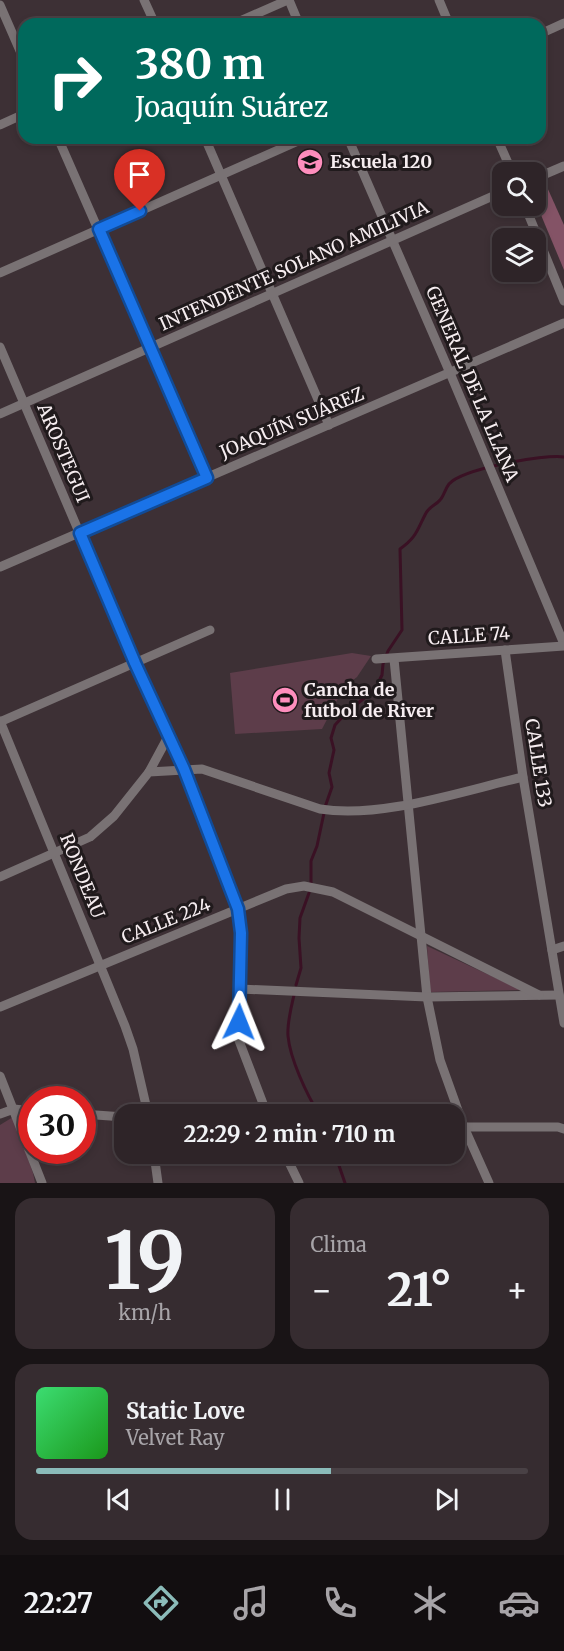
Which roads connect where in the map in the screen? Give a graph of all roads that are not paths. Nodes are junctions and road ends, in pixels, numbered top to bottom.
1 (144, 0) edge
2 (289, 0) edge
3 (439, 0) edge
4 (0, 5) edge
5 (152, 18) edge
6 (246, 18) edge
7 (296, 18) edge
8 (446, 18) edge
9 (564, 23) edge
10 (546, 31) edge
11 (18, 46) edge
12 (18, 117) edge
13 (0, 125) edge
14 (61, 144) edge
15 (208, 144) edge
16 (291, 144) edge
17 (351, 144) edge
18 (500, 144) edge
19 (508, 162) edge
20 (564, 166) edge
21 (546, 174) edge
22 (221, 175) junction
23 (492, 196) edge
24 (529, 216) edge
25 (99, 229) junction
26 (393, 239) junction
27 (0, 273) edge
28 (272, 293) junction
29 (564, 301) edge
30 (564, 323) edge
31 (0, 346) edge
32 (150, 347) junction
33 (450, 373) junction
34 (24, 403) junction
35 (0, 414) edge
36 (329, 425) junction
37 (207, 478) junction
38 (80, 533) junction
39 (0, 567) edge
40 (210, 630) dead end
41 (564, 645) edge
42 (504, 650) junction
43 (135, 663) junction
44 (0, 722) edge
45 (169, 735) junction
46 (184, 769) junction
47 (149, 772) junction
48 (523, 777) junction
49 (409, 804) junction
50 (54, 853) junction
51 (0, 877) edge
52 (238, 909) junction
53 (422, 935) junction
54 (564, 946) edge
55 (552, 950) junction
56 (101, 965) junction
57 (240, 989) junction
58 (539, 995) junction
59 (559, 995) junction
60 (427, 997) junction
61 (0, 1007) edge
62 (564, 1023) edge
63 (0, 1076) edge
64 (146, 1104) edge
65 (263, 1104) edge
66 (452, 1104) edge
67 (15, 1109) junction
68 (18, 1109) edge
69 (0, 1114) edge
70 (96, 1115) edge
71 (114, 1116) edge
72 (562, 1126) edge
73 (465, 1127) edge
74 (465, 1138) edge
75 (155, 1164) edge
76 (290, 1164) edge
77 (42, 1183) edge
78 (158, 1183) edge
79 (299, 1183) edge
80 (489, 1183) edge

1 - 5 street
2 - 6 street
2 - 7 street
3 - 8 street
4 - 11 street
9 - 10 street
12 - 13 street
14 - 25 street
15 - 22 street
16 - 22 street
17 - 26 street, GENERAL DE LA LLANA
18 - 19 street
20 - 21 street
22 - 25 street
22 - 28 street
23 - 26 street, INTENDENTE SOLANO AMILIVIA
24 - 29 street
25 - 27 street
25 - 32 street
26 - 28 street, INTENDENTE SOLANO AMILIVIA
26 - 33 street, GENERAL DE LA LLANA
28 - 32 street, INTENDENTE SOLANO AMILIVIA
28 - 36 street
30 - 33 street, JOAQUÍN SUÁREZ
31 - 34 street, AROSTEGUI
32 - 34 street, INTENDENTE SOLANO AMILIVIA
32 - 37 street
33 - 36 street, JOAQUÍN SUÁREZ
33 - 41 street, GENERAL DE LA LLANA
34 - 35 street, INTENDENTE SOLANO AMILIVIA
34 - 38 street, AROSTEGUI
36 - 37 street, JOAQUÍN SUÁREZ
37 - 38 street, JOAQUÍN SUÁREZ
38 - 39 street, JOAQUÍN SUÁREZ
38 - 43 street, AROSTEGUI
40 - 43 street
41 - 42 street, CALLE 74
42 - 48 street, CALLE 133
42 - 49 street, CALLE 74
43 - 44 street
43 - 45 street, AROSTEGUI
44 - 50 street, RONDEAU
45 - 46 street, AROSTEGUI
45 - 47 street
46 - 47 street
46 - 49 street
46 - 52 street, AROSTEGUI
47 - 50 street
48 - 49 street
48 - 55 street, CALLE 133
49 - 53 street
50 - 51 street
50 - 56 street, RONDEAU
52 - 53 street, CALLE 224
52 - 56 street, CALLE 224
52 - 57 street, AROSTEGUI
53 - 58 street, CALLE 224
53 - 60 street
54 - 55 street
55 - 59 street, CALLE 133
56 - 61 street, CALLE 224
56 - 64 street, RONDEAU
57 - 60 street
57 - 65 street, AROSTEGUI
58 - 59 street
58 - 60 street
59 - 62 street, CALLE 133
60 - 66 street
63 - 67 street
67 - 68 street
67 - 69 street
67 - 77 street
70 - 71 street
72 - 73 street
74 - 80 street
75 - 78 street
76 - 79 street

